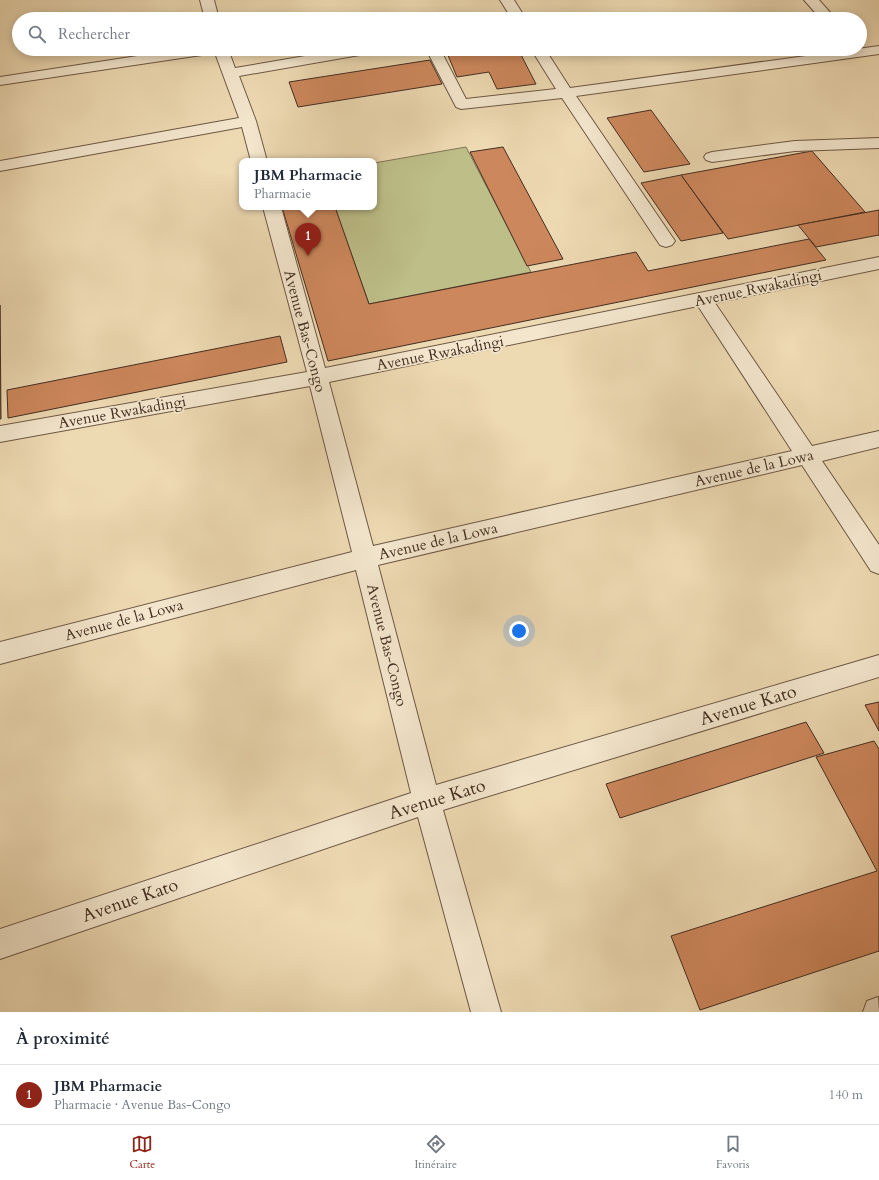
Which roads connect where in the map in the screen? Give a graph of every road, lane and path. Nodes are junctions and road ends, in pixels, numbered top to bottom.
1 (207, 0) edge
2 (507, 0) edge
3 (811, 0) edge
4 (210, 12) edge
5 (515, 12) edge
6 (822, 12) edge
7 (166, 56) edge
8 (224, 56) edge
9 (330, 56) edge
10 (437, 56) edge
11 (542, 56) edge
12 (826, 56) edge
13 (231, 73) junction
14 (0, 81) edge
15 (566, 93) junction
16 (248, 121) junction
17 (879, 143) edge
18 (712, 157) dead end
19 (258, 158) edge
20 (0, 166) edge
21 (273, 210) edge
22 (666, 241) dead end
23 (879, 263) edge
24 (703, 300) junction
25 (318, 377) junction
26 (0, 434) edge
27 (879, 438) edge
28 (806, 456) junction
29 (365, 558) junction
30 (879, 564) edge
31 (0, 653) edge
32 (879, 666) edge
33 (427, 801) junction
34 (0, 944) edge
35 (486, 1012) edge

1 - 4 street
2 - 5 street
3 - 6 street
7 - 14 street
8 - 13 street
9 - 13 street
10 - 15 street
11 - 15 street
12 - 15 street
13 - 16 street
15 - 22 street
16 - 19 street
16 - 20 street
17 - 18 street
21 - 25 street, Avenue Bas-Congo
23 - 24 street, Avenue Rwakadingi
24 - 25 street, Avenue Rwakadingi
24 - 28 street
25 - 26 street, Avenue Rwakadingi
25 - 29 street, Avenue Bas-Congo
27 - 28 street, Avenue de la Lowa
28 - 29 street, Avenue de la Lowa
28 - 30 street
29 - 31 street, Avenue de la Lowa
29 - 33 street, Avenue Bas-Congo
32 - 33 street, Avenue Kato
33 - 34 street, Avenue Kato
33 - 35 street, Avenue Bas-Congo

